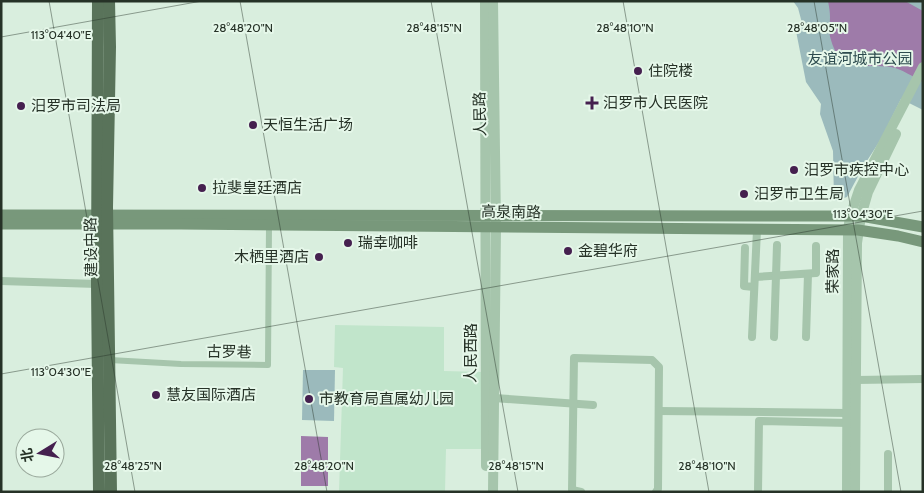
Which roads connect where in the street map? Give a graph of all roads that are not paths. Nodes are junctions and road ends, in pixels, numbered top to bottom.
1 (98, 1) edge
2 (109, 1) edge
3 (485, 1) edge
4 (493, 1) edge
5 (923, 67) edge
6 (923, 82) edge
7 (895, 128) junction
8 (1, 215) edge
9 (856, 216) junction
10 (103, 220) junction
11 (491, 221) junction
12 (1, 224) edge
13 (269, 225) junction
14 (923, 227) edge
15 (757, 230) junction
16 (853, 230) junction
17 (923, 242) edge
18 (777, 245) dead end
19 (816, 246) dead end
20 (745, 248) dead end
21 (808, 274) junction
22 (776, 276) junction
23 (755, 277) junction
24 (1, 281) edge
25 (97, 284) junction
26 (754, 286) junction
27 (752, 337) dead end
28 (774, 337) dead end
29 (806, 337) dead end
30 (110, 360) junction
31 (923, 379) edge
32 (856, 380) junction
33 (494, 398) junction
34 (573, 403) junction
35 (593, 405) dead end
36 (659, 411) junction
37 (848, 418) junction
38 (888, 454) dead end
39 (99, 492) edge
40 (111, 492) edge
41 (486, 492) edge
42 (493, 492) edge
43 (581, 492) edge
44 (656, 492) edge
45 (758, 492) edge
46 (847, 492) edge
47 (854, 492) edge
48 (888, 492) edge

1 - 10 main road, 建设中路
2 - 10 main road, 建设中路
3 - 11 street, 人民路
4 - 11 street, 人民路
5 - 7 street, 荣家路
6 - 7 street
7 - 9 street, 荣家路
8 - 10 main road
9 - 11 main road, 高泉南路
9 - 14 main road, 高泉南路
9 - 16 street, 荣家路
10 - 11 main road, 高泉南路
10 - 12 main road
10 - 13 main road, 高泉南路
10 - 25 main road, 建设中路
10 - 30 main road, 建设中路
11 - 13 main road, 高泉南路
11 - 15 main road, 高泉南路
11 - 33 street, 人民西路
11 - 41 street, 人民西路
13 - 30 street, 古罗巷
15 - 16 main road, 高泉南路
15 - 23 street
16 - 17 main road, 高泉南路
16 - 32 street, 荣家路
16 - 37 street, 荣家路
18 - 22 street
19 - 21 street
20 - 26 street
21 - 22 street
21 - 29 street
22 - 23 street
22 - 28 street
23 - 26 street
24 - 25 street
25 - 39 main road, 建设中路
26 - 27 street
30 - 40 main road, 建设中路
31 - 32 street
32 - 47 street, 荣家路
33 - 34 street
33 - 42 street, 人民西路
34 - 35 street
34 - 36 street
34 - 43 street
36 - 37 street
36 - 44 street
37 - 45 street
37 - 46 street, 荣家路
38 - 48 street

